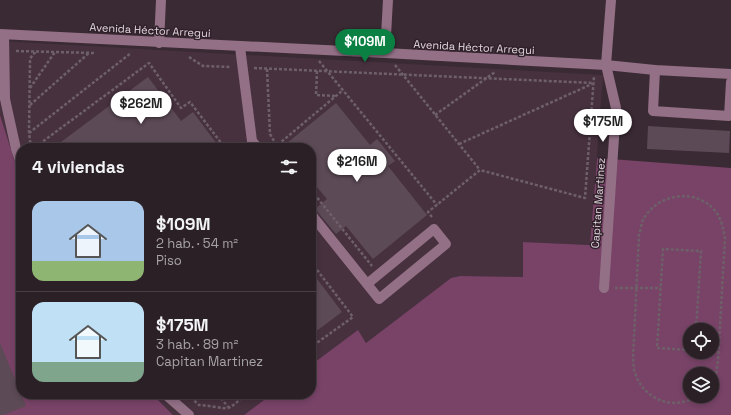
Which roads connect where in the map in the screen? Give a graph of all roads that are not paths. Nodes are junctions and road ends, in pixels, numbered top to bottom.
1 (161, 0) edge
2 (388, 0) edge
3 (611, 0) edge
4 (2, 35) edge
5 (159, 43) junction
6 (240, 47) junction
7 (385, 53) junction
8 (606, 65) junction
9 (655, 70) junction
10 (731, 74) edge
11 (731, 82) edge
12 (254, 143) edge
13 (16, 149) edge
14 (316, 220) edge
15 (367, 284) junction
16 (604, 288) road end
17 (171, 399) edge
18 (189, 415) edge

1 - 5 street
2 - 7 street
3 - 8 street, Capitan Martinez
4 - 5 street, Avenida Héctor Arregui
4 - 13 street
5 - 6 street, Avenida Héctor Arregui
6 - 7 street, Avenida Héctor Arregui
6 - 12 street
7 - 8 street, Avenida Héctor Arregui
8 - 9 street, Avenida Héctor Arregui
8 - 16 street, Capitan Martinez
9 - 10 street, Avenida Héctor Arregui
9 - 11 street
14 - 15 street
15 - 15 street
17 - 18 street

